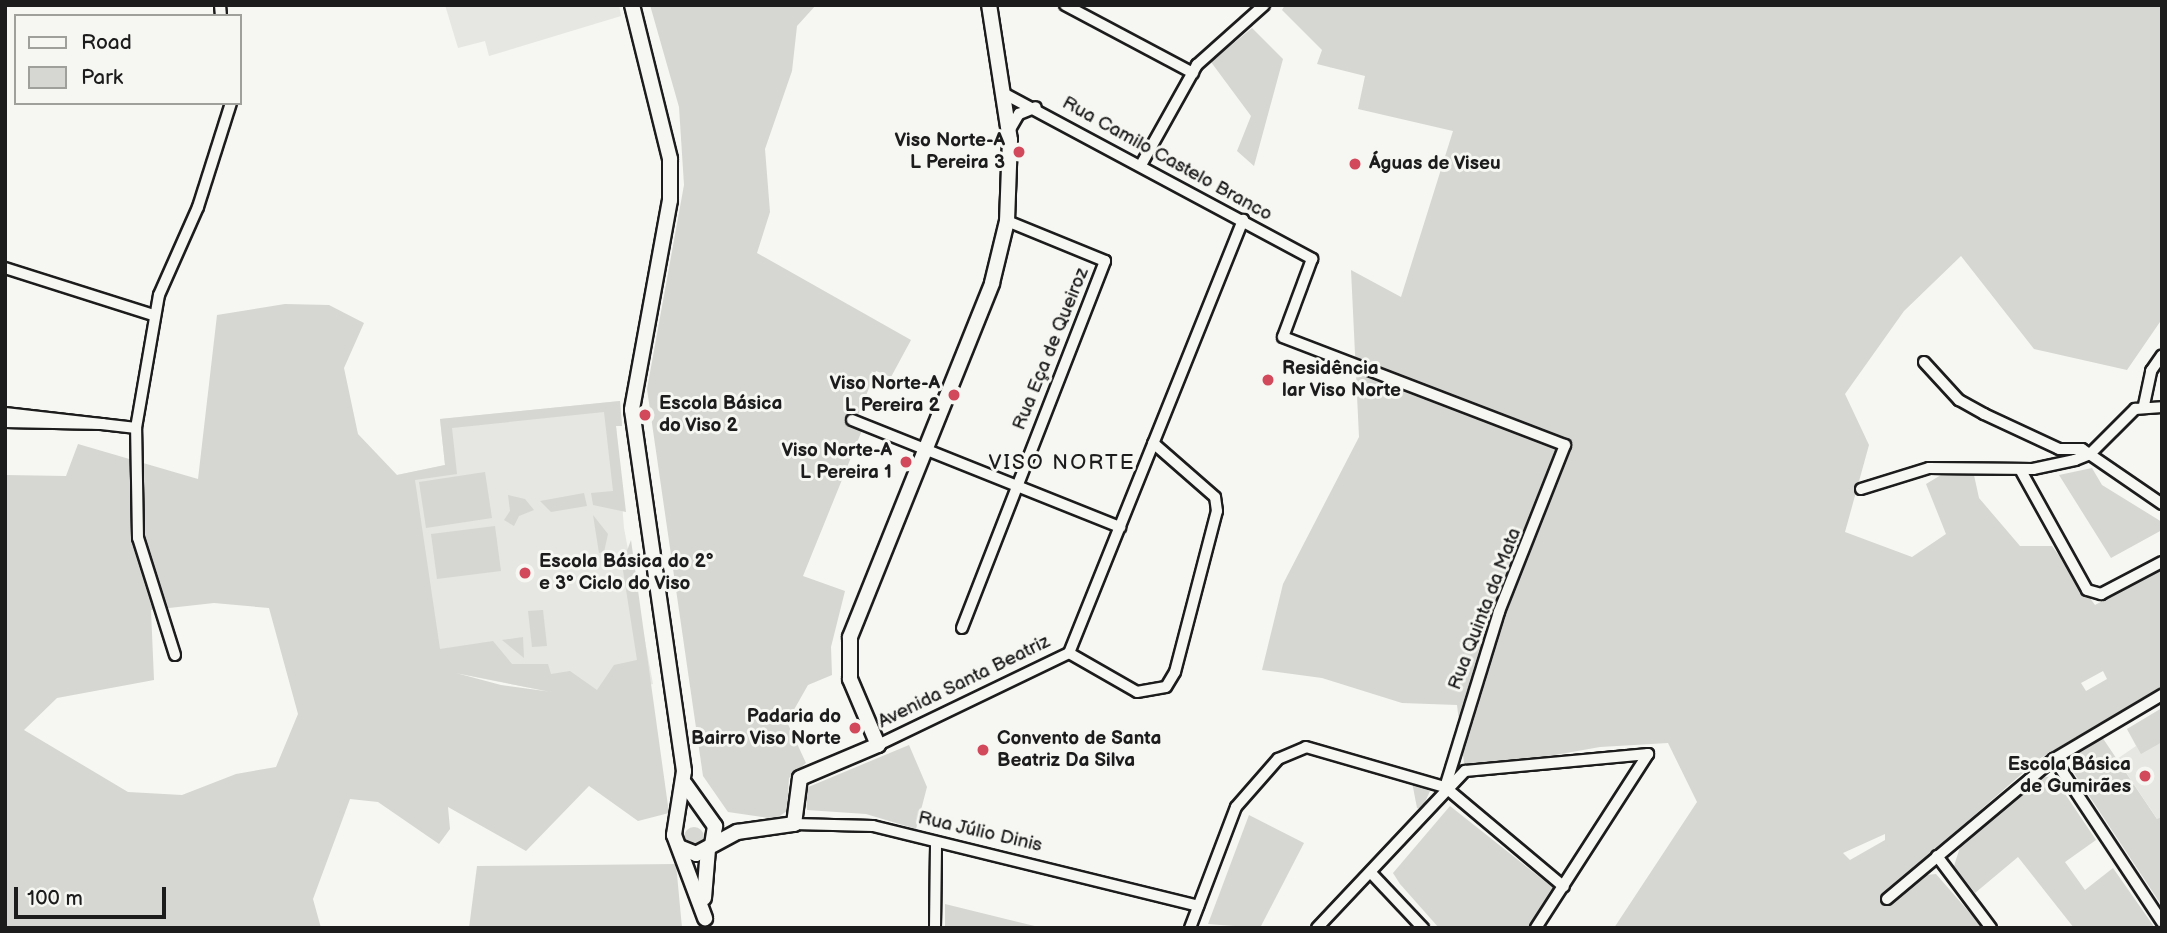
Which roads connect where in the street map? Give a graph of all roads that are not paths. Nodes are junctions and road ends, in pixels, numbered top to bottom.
1 (632, 5) edge
2 (989, 5) edge
3 (1065, 5) edge
4 (1264, 5) edge
5 (1193, 73) junction
6 (1003, 93) junction
7 (230, 105) edge
8 (1036, 107) junction
9 (1009, 131) junction
10 (1141, 165) junction
11 (1007, 220) junction
12 (1242, 220) junction
13 (5, 268) edge
14 (153, 315) junction
15 (2162, 355) edge
16 (1923, 362) dead end
17 (2144, 405) junction
18 (2162, 407) edge
19 (5, 413) edge
20 (852, 420) dead end
21 (5, 422) edge
22 (103, 424) junction
23 (136, 428) junction
24 (1153, 443) junction
25 (1565, 445) joint
26 (924, 449) junction
27 (2090, 454) junction
28 (2020, 469) junction
29 (1016, 486) junction
30 (1861, 489) dead end
31 (2162, 504) edge
32 (1120, 527) junction
33 (2162, 562) edge
34 (962, 628) dead end
35 (1069, 653) junction
36 (175, 655) dead end
37 (2162, 695) edge
38 (878, 745) junction
39 (2054, 759) junction
40 (685, 784) junction
41 (1445, 787) junction
42 (710, 818) junction
43 (677, 822) junction
44 (794, 824) junction
45 (750, 829) junction
46 (936, 843) junction
47 (679, 847) junction
48 (710, 847) junction
49 (1937, 856) junction
50 (1373, 875) junction
51 (1564, 887) junction
52 (1887, 899) dead end
53 (1198, 906) junction
54 (2162, 922) edge
55 (705, 923) edge
56 (935, 928) edge
57 (1190, 928) edge
58 (1317, 928) edge
59 (1423, 928) edge
60 (1536, 928) edge
61 (1991, 928) edge

1 - 40 street
2 - 6 street
3 - 5 street
4 - 5 street
5 - 10 street
6 - 8 street, Rua Camilo Castelo Branco
6 - 9 street
7 - 14 street
8 - 9 street
8 - 10 street, Rua Camilo Castelo Branco
9 - 11 street
10 - 12 street, Rua Camilo Castelo Branco
11 - 26 street
11 - 29 street, Rua Eça de Queiroz
12 - 24 street, Avenida Santa Beatriz
12 - 25 street, Rua Camilo Castelo Branco
13 - 14 street
14 - 23 street
15 - 17 street
16 - 27 street
17 - 18 street
17 - 27 street
19 - 22 street
20 - 26 street
21 - 22 street
22 - 23 street
23 - 36 street
24 - 32 street, Avenida Santa Beatriz
24 - 35 street
25 - 41 street, Rua Quinta da Mata
26 - 29 street
26 - 38 street
27 - 28 street
27 - 31 street
28 - 30 street
28 - 33 street
29 - 32 street
29 - 34 street, Rua Eça de Queiroz
32 - 35 street, Avenida Santa Beatriz
35 - 38 street, Avenida Santa Beatriz
37 - 39 street
38 - 44 street, Avenida Santa Beatriz
39 - 49 street
39 - 54 street
40 - 42 street
40 - 43 street
41 - 50 street
41 - 51 street
41 - 51 street
41 - 53 street
42 - 43 street
42 - 45 street, Rua Júlio Dinis
42 - 48 street
43 - 47 street
44 - 45 street, Rua Júlio Dinis
44 - 46 street, Rua Júlio Dinis
45 - 48 street, Rua Júlio Dinis
46 - 53 street, Rua Júlio Dinis
46 - 56 street
47 - 48 street
47 - 55 street
48 - 55 street
49 - 52 street
49 - 61 street
50 - 58 street
50 - 59 street
51 - 60 street
53 - 57 street

